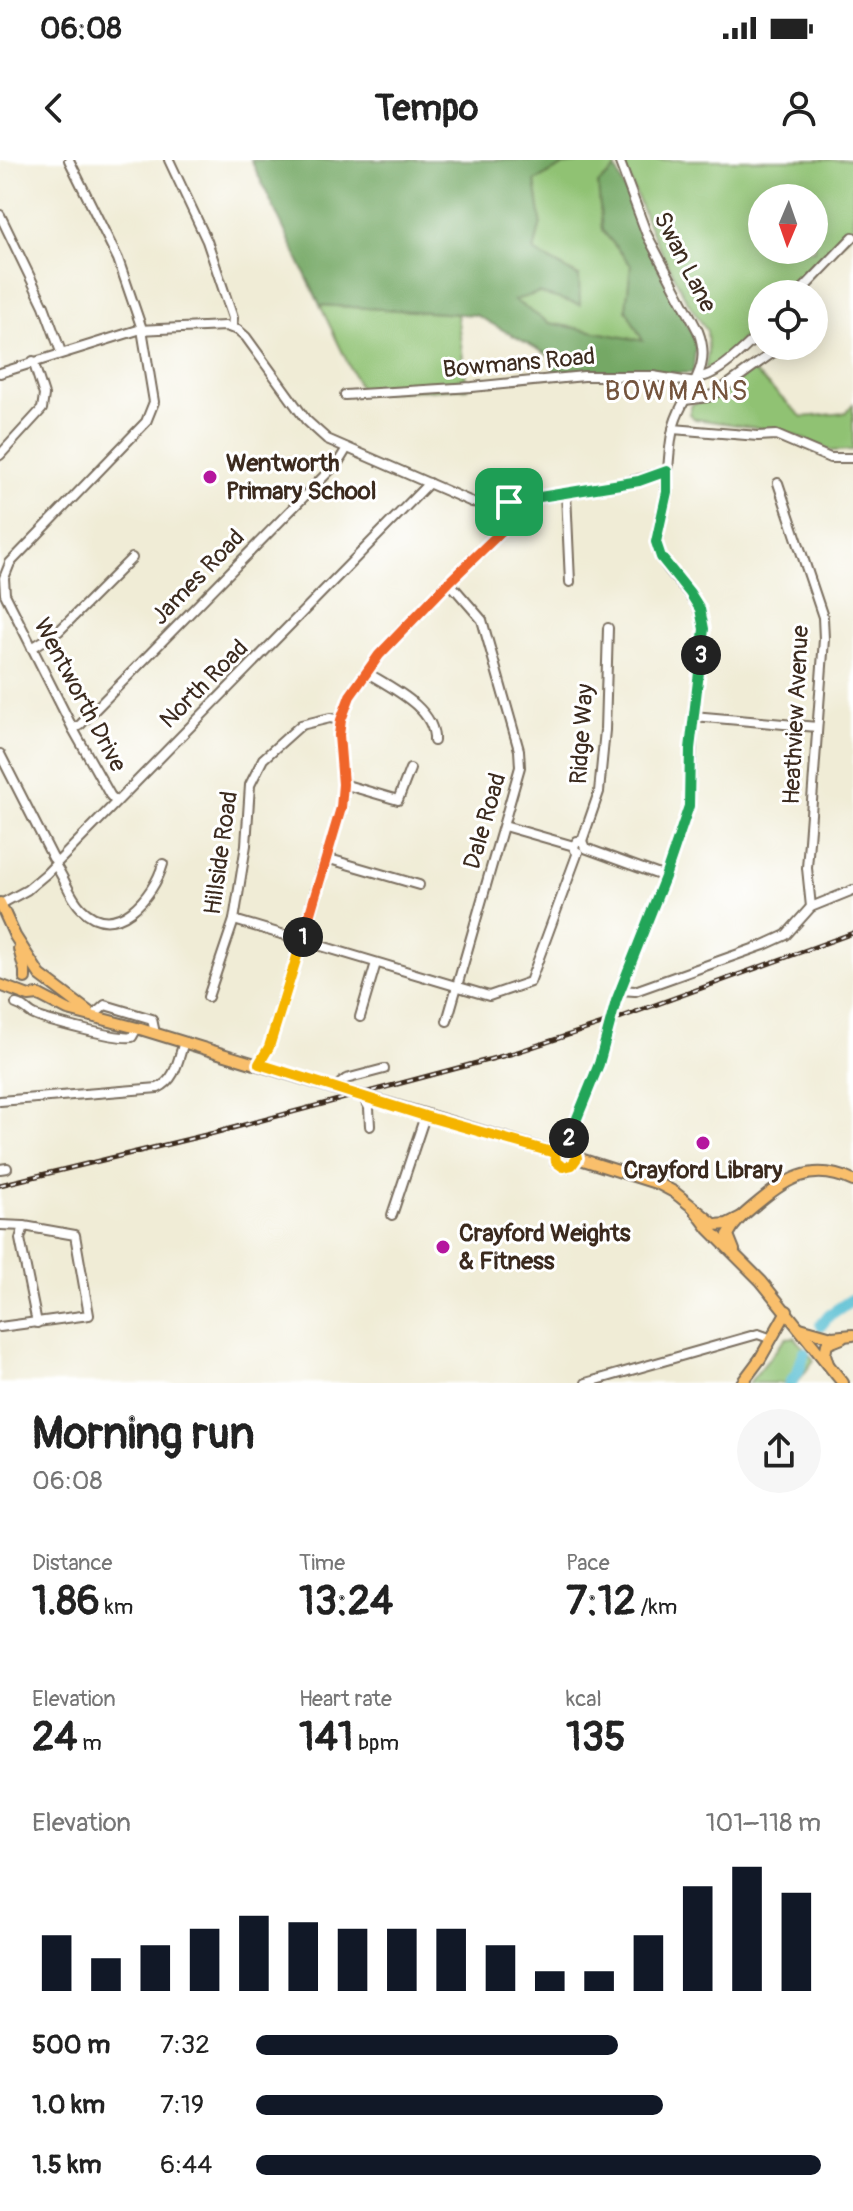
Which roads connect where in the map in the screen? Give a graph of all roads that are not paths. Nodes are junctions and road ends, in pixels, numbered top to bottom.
1 (69, 160) edge
2 (169, 160) edge
3 (619, 160) edge
4 (0, 215) edge
5 (853, 237) edge
6 (812, 280) edge
7 (232, 328) junction
8 (142, 329) junction
9 (748, 343) edge
10 (61, 352) junction
11 (762, 360) edge
12 (33, 361) junction
13 (0, 373) edge
14 (697, 380) junction
15 (345, 395) dead end
16 (685, 400) junction
17 (673, 429) junction
18 (347, 448) junction
19 (0, 455) edge
20 (853, 458) edge
21 (667, 471) junction
22 (429, 483) junction
23 (778, 483) dead end
24 (566, 493) junction
25 (509, 502) junction
26 (132, 558) dead end
27 (449, 582) junction
28 (570, 582) dead end
29 (608, 628) dead end
30 (32, 648) junction
31 (366, 672) junction
32 (693, 716) junction
33 (341, 720) junction
34 (817, 727) junction
35 (73, 729) junction
36 (434, 741) dead end
37 (0, 754) edge
38 (410, 769) dead end
39 (343, 784) junction
40 (116, 802) junction
41 (504, 826) junction
42 (580, 847) junction
43 (326, 858) junction
44 (56, 864) junction
45 (163, 864) dead end
46 (665, 877) junction
47 (419, 885) dead end
48 (853, 890) edge
49 (0, 904) edge
50 (811, 907) junction
51 (234, 920) junction
52 (15, 936) junction
53 (302, 940) junction
54 (376, 963) junction
55 (42, 977) junction
56 (24, 980) junction
57 (1, 986) edge
58 (457, 987) junction
59 (620, 990) junction
60 (34, 995) junction
61 (208, 997) dead end
62 (16, 1004) dead end
63 (68, 1010) junction
64 (94, 1015) junction
65 (360, 1017) dead end
66 (447, 1021) dead end
67 (64, 1023) junction
68 (137, 1028) junction
69 (155, 1033) junction
70 (184, 1042) junction
71 (264, 1065) junction
72 (384, 1069) dead end
73 (338, 1089) junction
74 (363, 1096) junction
75 (0, 1101) edge
76 (389, 1104) junction
77 (425, 1116) junction
78 (567, 1144) junction
79 (555, 1153) junction
80 (577, 1158) junction
81 (853, 1181) edge
82 (695, 1210) junction
83 (392, 1215) dead end
84 (741, 1217) junction
85 (0, 1225) edge
86 (24, 1226) junction
87 (739, 1258) junction
88 (787, 1311) junction
89 (37, 1323) junction
90 (0, 1327) edge
91 (800, 1327) junction
92 (853, 1335) edge
93 (772, 1339) junction
94 (829, 1366) junction
95 (612, 1380) edge
96 (586, 1383) edge
97 (742, 1383) edge
98 (843, 1383) edge

1 - 8 street
2 - 7 street
3 - 14 street, Swan Lane
4 - 10 street
5 - 6 street
7 - 8 street
7 - 18 street
8 - 10 street
8 - 30 street, Wentworth Drive
9 - 14 street
10 - 12 street
11 - 16 street
12 - 13 street
12 - 19 street
14 - 15 street, Bowmans Road
14 - 16 street
16 - 17 street
17 - 20 street
17 - 21 street
18 - 22 street
18 - 35 street, James Road
21 - 24 street
21 - 32 street
22 - 25 street
22 - 40 street, North Road
23 - 34 street, Heathview Avenue
24 - 25 street
24 - 28 street
25 - 27 street
26 - 30 street
27 - 31 street
27 - 41 street, Dale Road
29 - 42 street, Ridge Way
30 - 35 street, Wentworth Drive
31 - 33 street
31 - 36 street
32 - 34 street
32 - 46 street
33 - 39 street
33 - 51 street, Hillside Road
34 - 50 street, Heathview Avenue
35 - 40 street, Wentworth Drive
37 - 44 street
38 - 39 street
39 - 43 street
40 - 44 street, North Road
41 - 42 street
41 - 58 street, Dale Road
42 - 46 street
42 - 58 street, Ridge Way
43 - 47 street
43 - 53 street
44 - 45 street
44 - 49 street, North Road
46 - 59 street
48 - 50 street
49 - 52 main road
50 - 59 street
51 - 53 street
51 - 61 street, Hillside Road
52 - 55 main road
52 - 56 main road
53 - 54 street
53 - 71 street
54 - 58 street
54 - 65 street
55 - 56 main road
55 - 60 main road
55 - 64 main road
56 - 57 main road
56 - 60 main road
57 - 60 main road
58 - 66 street, Dale Road
59 - 78 street, bridge
60 - 63 main road
62 - 67 street
63 - 64 main road
63 - 67 street
64 - 68 main road
64 - 69 street
67 - 68 street
68 - 69 main road
69 - 70 main road
70 - 71 main road
70 - 75 street
71 - 73 main road
72 - 73 street
73 - 74 main road, bridge
74 - 76 main road
74 - 76 street
76 - 77 main road
77 - 79 main road
77 - 83 street
78 - 79 main road
78 - 80 main road
79 - 80 main road
80 - 82 main road
81 - 84 main road
82 - 84 main road
82 - 87 main road
84 - 87 main road
85 - 86 street
86 - 89 street
86 - 89 street
87 - 88 main road
88 - 91 main road
88 - 93 main road
89 - 90 street
91 - 92 main road
91 - 93 main road
91 - 94 main road
92 - 94 main road
93 - 95 street
93 - 97 main road
94 - 98 main road
95 - 96 street

